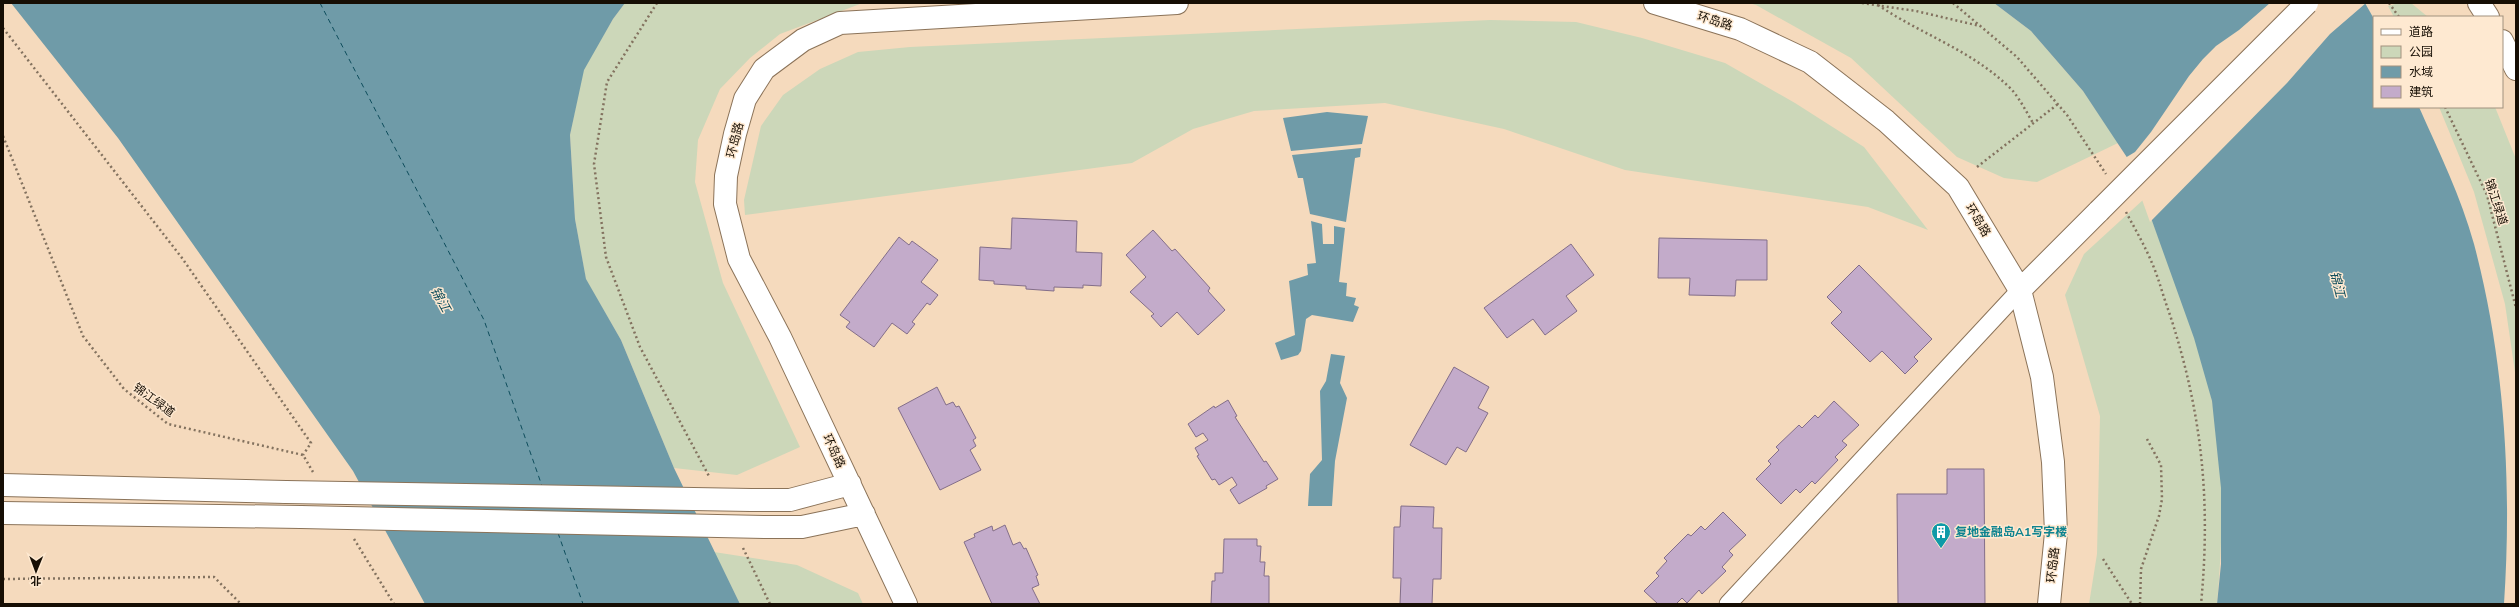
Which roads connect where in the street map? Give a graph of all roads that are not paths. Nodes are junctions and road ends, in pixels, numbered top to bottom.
1 (1177, 3) edge
2 (1655, 3) edge
3 (2307, 3) edge
4 (2479, 3) edge
5 (2487, 16) edge
6 (2503, 43) edge
7 (2516, 69) edge
8 (2020, 290) junction
9 (850, 484) junction
10 (3, 486) edge
11 (3, 513) edge
12 (864, 514) junction
13 (906, 604) edge
14 (1728, 604) edge
15 (2049, 604) edge

1 - 9 street, 环岛路
2 - 8 street, 环岛路
3 - 8 street, bridge
4 - 5 street
6 - 7 street
8 - 14 street
8 - 15 street, 环岛路
9 - 10 street, bridge
9 - 12 street, 环岛路
11 - 12 street, bridge
12 - 13 street, 环岛路

